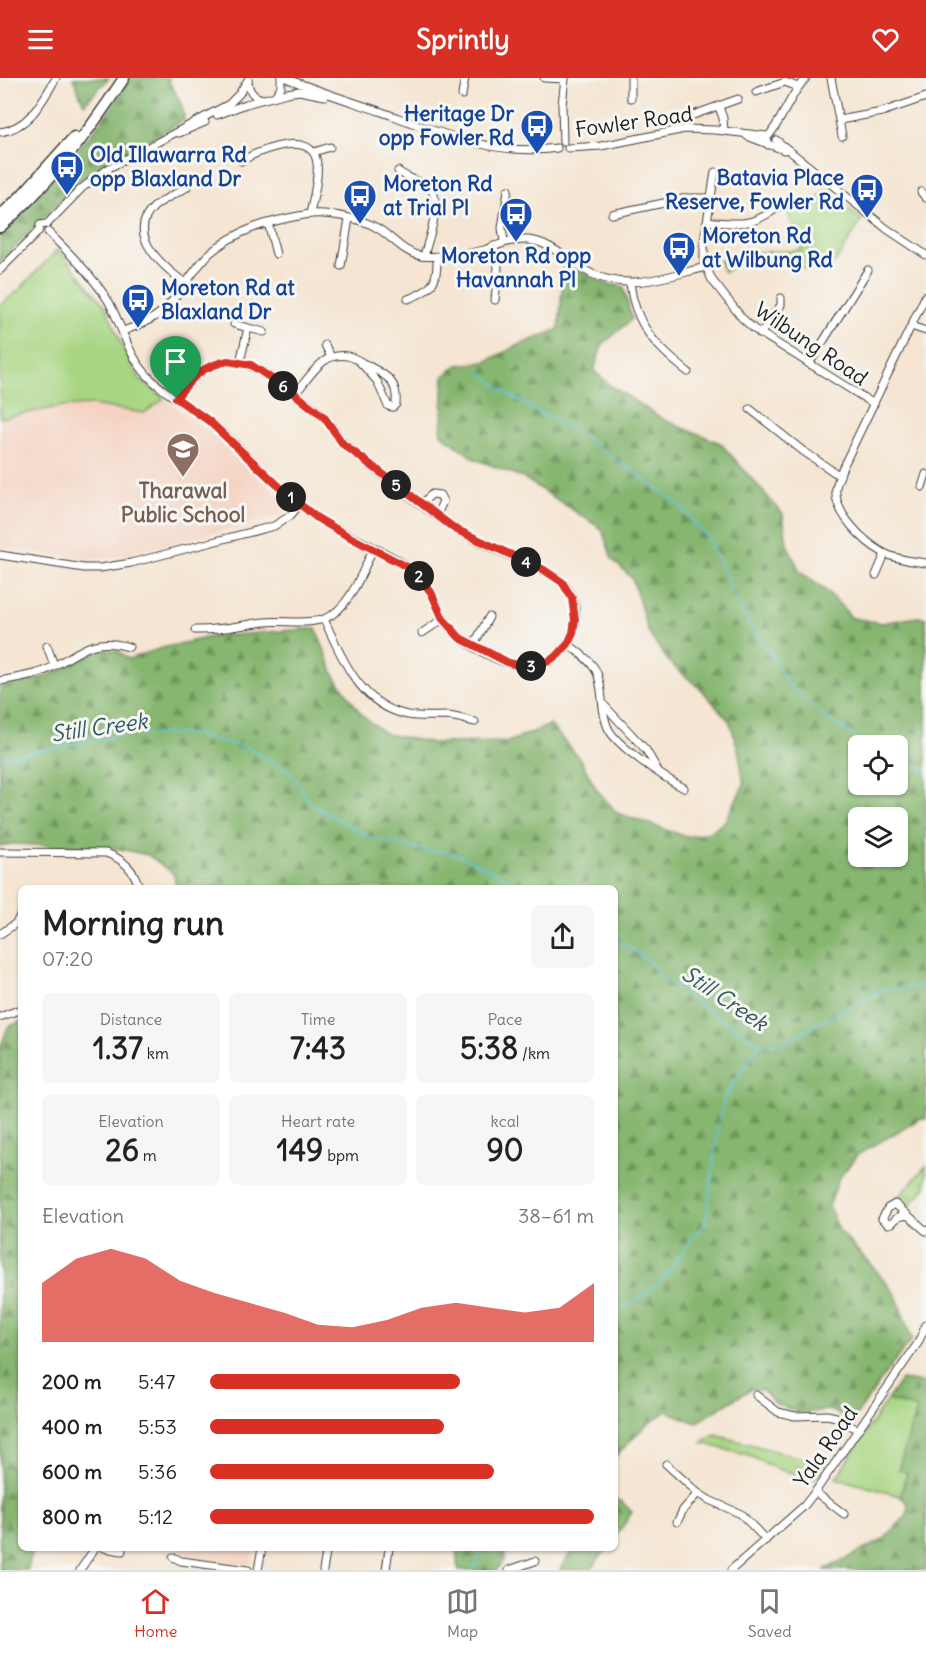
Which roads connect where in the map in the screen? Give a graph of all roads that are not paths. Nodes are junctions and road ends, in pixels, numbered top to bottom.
1 (56, 78) edge
2 (117, 78) edge
3 (124, 78) edge
4 (281, 78) edge
5 (286, 78) edge
6 (465, 78) edge
7 (544, 78) edge
8 (631, 78) edge
9 (806, 78) edge
10 (831, 78) edge
11 (248, 79) edge
12 (565, 79) edge
13 (798, 87) junction
14 (756, 92) dead end
15 (462, 95) dead end
16 (275, 96) junction
17 (926, 97) edge
18 (631, 98) dead end
19 (266, 99) junction
20 (738, 99) dead end
21 (346, 101) junction
22 (719, 107) junction
23 (682, 119) dead end
24 (840, 120) junction
25 (724, 131) junction
26 (0, 132) edge
27 (740, 134) junction
28 (171, 136) junction
29 (842, 136) dead end
30 (772, 138) junction
31 (565, 145) junction
32 (768, 146) junction
33 (330, 147) dead end
34 (314, 152) junction
35 (795, 155) junction
36 (241, 160) dead end
37 (398, 171) dead end
38 (715, 172) dead end
39 (186, 188) dead end
40 (508, 190) dead end
41 (710, 198) junction
42 (781, 205) dead end
43 (310, 214) junction
44 (612, 214) dead end
45 (0, 216) edge
46 (349, 219) junction
47 (707, 221) junction
48 (268, 223) junction
49 (0, 227) edge
50 (45, 229) junction
51 (504, 242) junction
52 (494, 246) junction
53 (276, 254) dead end
54 (924, 255) edge
55 (424, 256) junction
56 (437, 256) junction
57 (341, 266) dead end
58 (706, 267) junction
59 (0, 270) edge
60 (868, 270) dead end
61 (185, 283) junction
62 (630, 283) junction
63 (926, 295) edge
64 (781, 298) dead end
65 (408, 299) dead end
66 (495, 300) dead end
67 (234, 324) dead end
68 (911, 326) junction
69 (248, 328) junction
70 (123, 331) junction
71 (926, 331) edge
72 (264, 332) dead end
73 (760, 333) junction
74 (325, 345) dead end
75 (331, 357) junction
76 (358, 360) junction
77 (240, 362) junction
78 (808, 364) junction
79 (688, 372) dead end
80 (295, 394) junction
81 (176, 398) junction
82 (874, 404) junction
83 (750, 409) dead end
84 (926, 474) edge
85 (840, 476) junction
86 (922, 487) dead end
87 (300, 504) junction
88 (421, 504) junction
89 (437, 515) junction
90 (373, 549) junction
91 (885, 554) junction
92 (0, 555) edge
93 (926, 563) edge
94 (876, 575) dead end
95 (489, 617) dead end
96 (324, 619) junction
97 (443, 619) junction
98 (195, 630) dead end
99 (422, 633) dead end
100 (568, 644) junction
101 (47, 646) dead end
102 (473, 646) junction
103 (129, 647) dead end
104 (54, 665) junction
105 (0, 681) edge
106 (602, 704) junction
107 (475, 722) dead end
108 (660, 774) junction
109 (684, 788) dead end
110 (0, 852) edge
111 (138, 885) edge
112 (18, 925) edge
113 (0, 934) edge
114 (18, 1010) edge
115 (0, 1017) edge
116 (907, 1215) dead end
117 (926, 1231) edge
118 (926, 1325) edge
119 (756, 1395) dead end
120 (858, 1430) junction
121 (666, 1464) dead end
122 (815, 1492) junction
123 (698, 1493) junction
124 (844, 1514) dead end
125 (677, 1522) dead end
126 (766, 1540) junction
127 (93, 1551) edge
128 (261, 1551) edge
129 (326, 1551) edge
130 (389, 1551) edge
131 (173, 1557) dead end
132 (536, 1561) dead end
133 (81, 1570) edge
134 (248, 1570) edge
135 (258, 1570) edge
136 (323, 1570) edge
137 (386, 1570) edge
138 (508, 1570) edge
139 (731, 1570) edge

1 - 26 street
2 - 45 highway
3 - 49 highway
4 - 16 street
5 - 21 street, Fowler Road
6 - 15 street
7 - 12 street
8 - 18 street
9 - 13 street
10 - 24 street
11 - 19 street
11 - 28 street
12 - 31 street
13 - 14 street
13 - 30 street
16 - 19 street, Fowler Road
16 - 21 street, Fowler Road
17 - 24 street
19 - 28 street, Fowler Road
20 - 22 street
21 - 31 street, Fowler Road
22 - 23 street
22 - 25 street
24 - 29 street
25 - 27 street, Fowler Road
25 - 31 street, Fowler Road
27 - 30 street, Fowler Road
27 - 32 street, Fowler Road
28 - 50 street
30 - 32 street
30 - 35 street, Fowler Road
32 - 35 street, Fowler Road
33 - 34 street
34 - 36 street
34 - 43 street
35 - 54 street, Fowler Road
37 - 55 street
38 - 41 street, Wilbung Road
39 - 61 street
40 - 51 street
41 - 44 street
41 - 47 street, Wilbung Road
42 - 47 street
43 - 46 street
43 - 48 street
46 - 55 street
46 - 57 street
47 - 58 street, Wilbung Road
48 - 53 street
48 - 61 street
50 - 59 street
50 - 70 street
51 - 52 street
51 - 62 street
52 - 56 street
52 - 66 street
55 - 56 street
56 - 65 street
58 - 62 street
58 - 73 street, Wilbung Road
60 - 78 street
61 - 70 street
62 - 79 street
63 - 68 street
64 - 73 street
67 - 69 street
68 - 71 street
68 - 82 street
69 - 72 street
69 - 77 street
70 - 81 street
73 - 78 street, Wilbung Road
74 - 75 street
75 - 76 street
75 - 80 street
76 - 76 street
77 - 80 street
77 - 81 street
78 - 82 street, Wilbung Road
80 - 88 street
81 - 87 street
82 - 85 street
83 - 85 street
84 - 86 street
85 - 91 street
87 - 90 street
87 - 92 street
88 - 89 street
88 - 89 street
89 - 100 street
90 - 96 street
90 - 97 street
91 - 93 street
91 - 94 street
95 - 102 street
96 - 98 street
96 - 107 street
97 - 99 street
97 - 102 street
100 - 102 street
100 - 106 street
101 - 104 street
103 - 104 street
104 - 105 street
106 - 108 street
106 - 108 street
108 - 109 street
110 - 111 street
112 - 113 street
114 - 115 street
116 - 117 street
118 - 120 street, Yala Road
119 - 120 street
120 - 122 street, Yala Road
121 - 123 street
122 - 124 street
122 - 126 street, Yala Road
123 - 125 street
123 - 126 street
126 - 139 street, Yala Road
127 - 133 street
128 - 135 street
129 - 136 street
130 - 137 street
131 - 134 street
132 - 138 street

